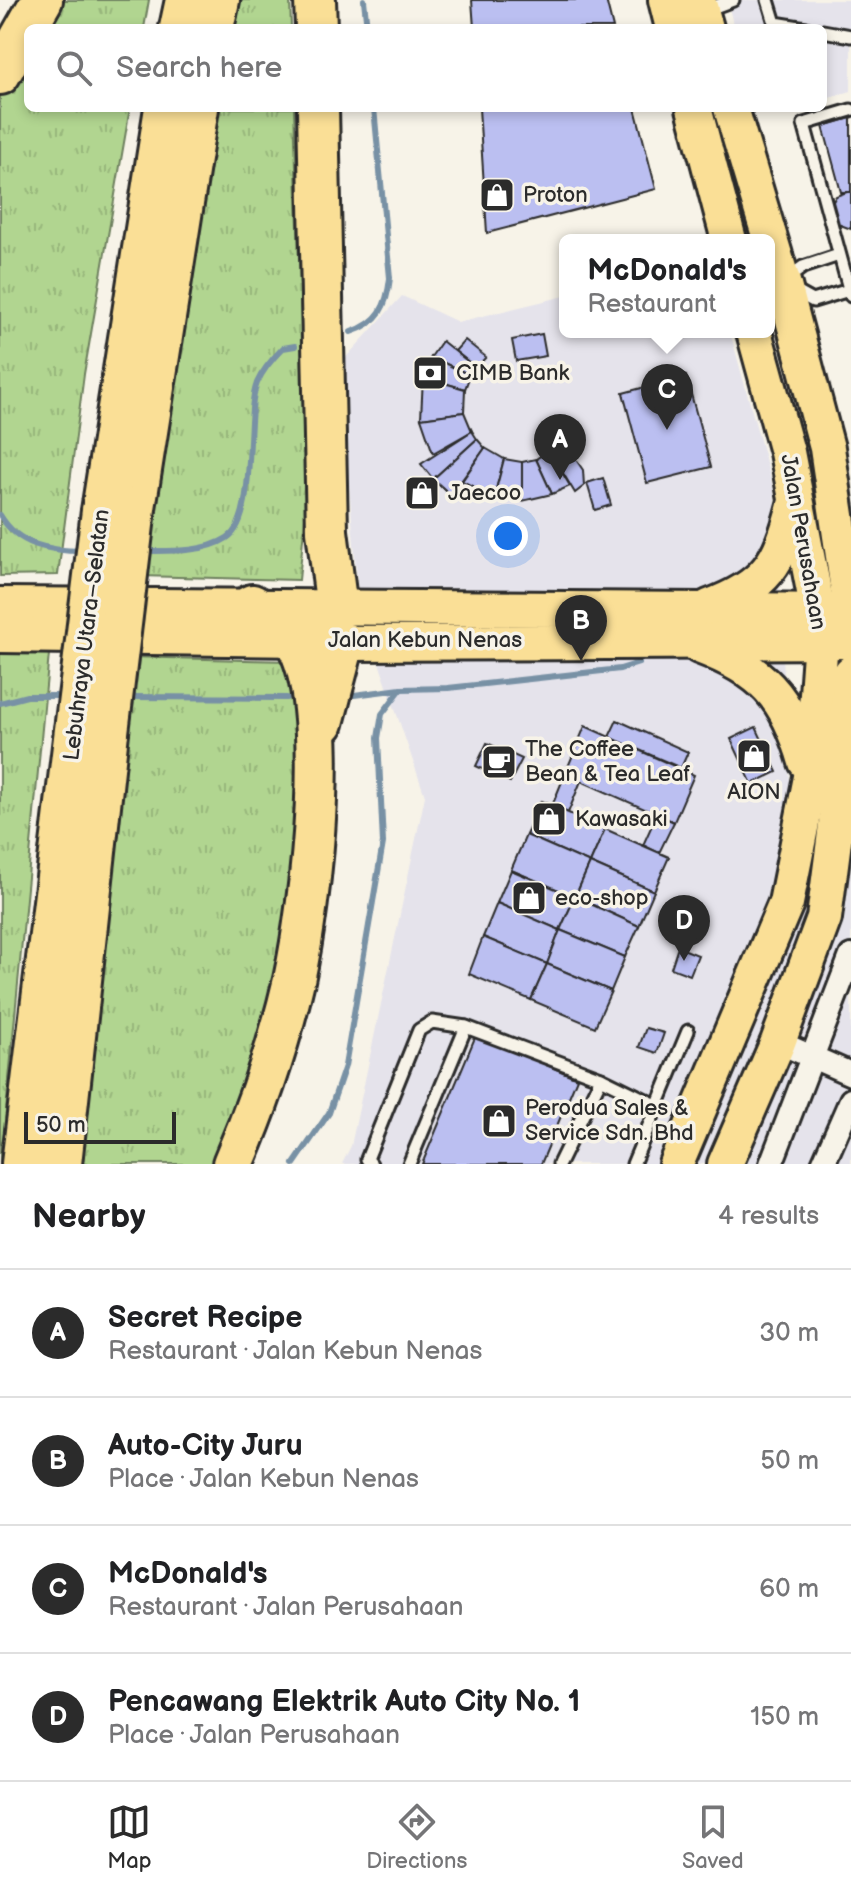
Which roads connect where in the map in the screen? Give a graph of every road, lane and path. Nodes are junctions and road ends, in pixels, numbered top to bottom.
1 (42, 0) edge
2 (186, 0) edge
3 (219, 0) edge
4 (315, 0) edge
5 (666, 0) edge
6 (768, 0) edge
7 (702, 13) edge
8 (28, 24) edge
9 (181, 24) edge
10 (214, 24) edge
11 (316, 24) edge
12 (781, 24) edge
13 (24, 32) edge
14 (827, 32) edge
15 (851, 36) edge
16 (0, 74) edge
17 (851, 110) edge
18 (165, 112) edge
19 (197, 112) edge
20 (318, 112) edge
21 (695, 112) edge
22 (732, 112) edge
23 (727, 234) edge
24 (763, 234) edge
25 (839, 255) junction
26 (776, 284) edge
27 (850, 293) edge
28 (756, 338) edge
29 (796, 499) junction
30 (119, 510) junction
31 (0, 605) edge
32 (252, 605) junction
33 (838, 623) edge
34 (328, 626) junction
35 (689, 626) junction
36 (0, 635) edge
37 (851, 673) edge
38 (91, 731) junction
39 (811, 777) junction
40 (851, 956) edge
41 (466, 1027) junction
42 (688, 1031) dead end
43 (778, 1042) junction
44 (813, 1057) junction
45 (851, 1074) edge
46 (601, 1078) junction
47 (851, 1100) edge
48 (658, 1106) junction
49 (22, 1164) edge
50 (61, 1164) edge
51 (233, 1164) edge
52 (371, 1164) edge
53 (409, 1164) edge
54 (559, 1164) edge
55 (633, 1164) edge
56 (676, 1164) edge
57 (725, 1164) edge
58 (771, 1164) edge
59 (823, 1164) edge

1 - 8 highway
2 - 9 highway
3 - 10 highway
4 - 11 highway
5 - 7 main road
6 - 12 lane
13 - 16 highway
14 - 15 lane
17 - 25 lane
18 - 30 highway, Lebuhraya Utara–Selatan
19 - 30 highway, Lebuhraya Utara–Selatan
20 - 34 highway
21 - 23 main road
22 - 24 main road, Jalan Perusahaan
25 - 26 lane
25 - 27 lane
26 - 27 lane
26 - 33 main road, Jalan Perusahaan
28 - 29 main road, Jalan Perusahaan
29 - 33 main road, Jalan Perusahaan
29 - 35 main road
30 - 38 highway, Lebuhraya Utara–Selatan, bridge
31 - 32 main road, Jalan Kebun Nenas
32 - 34 main road, Jalan Kebun Nenas
32 - 34 highway
33 - 35 main road, Jalan Kebun Nenas
33 - 39 main road, Jalan Perusahaan
34 - 35 main road, Jalan Kebun Nenas
34 - 36 main road, Jalan Kebun Nenas
34 - 51 highway
35 - 39 main road
37 - 43 main road
38 - 49 highway, Lebuhraya Utara–Selatan
38 - 50 highway, Lebuhraya Utara–Selatan
39 - 56 main road, Jalan Perusahaan
40 - 44 street
41 - 46 lane
41 - 52 lane
41 - 53 lane
42 - 48 lane
43 - 44 street
43 - 57 main road
44 - 45 street
44 - 58 street
46 - 48 lane
46 - 54 lane
47 - 59 street
48 - 55 lane

